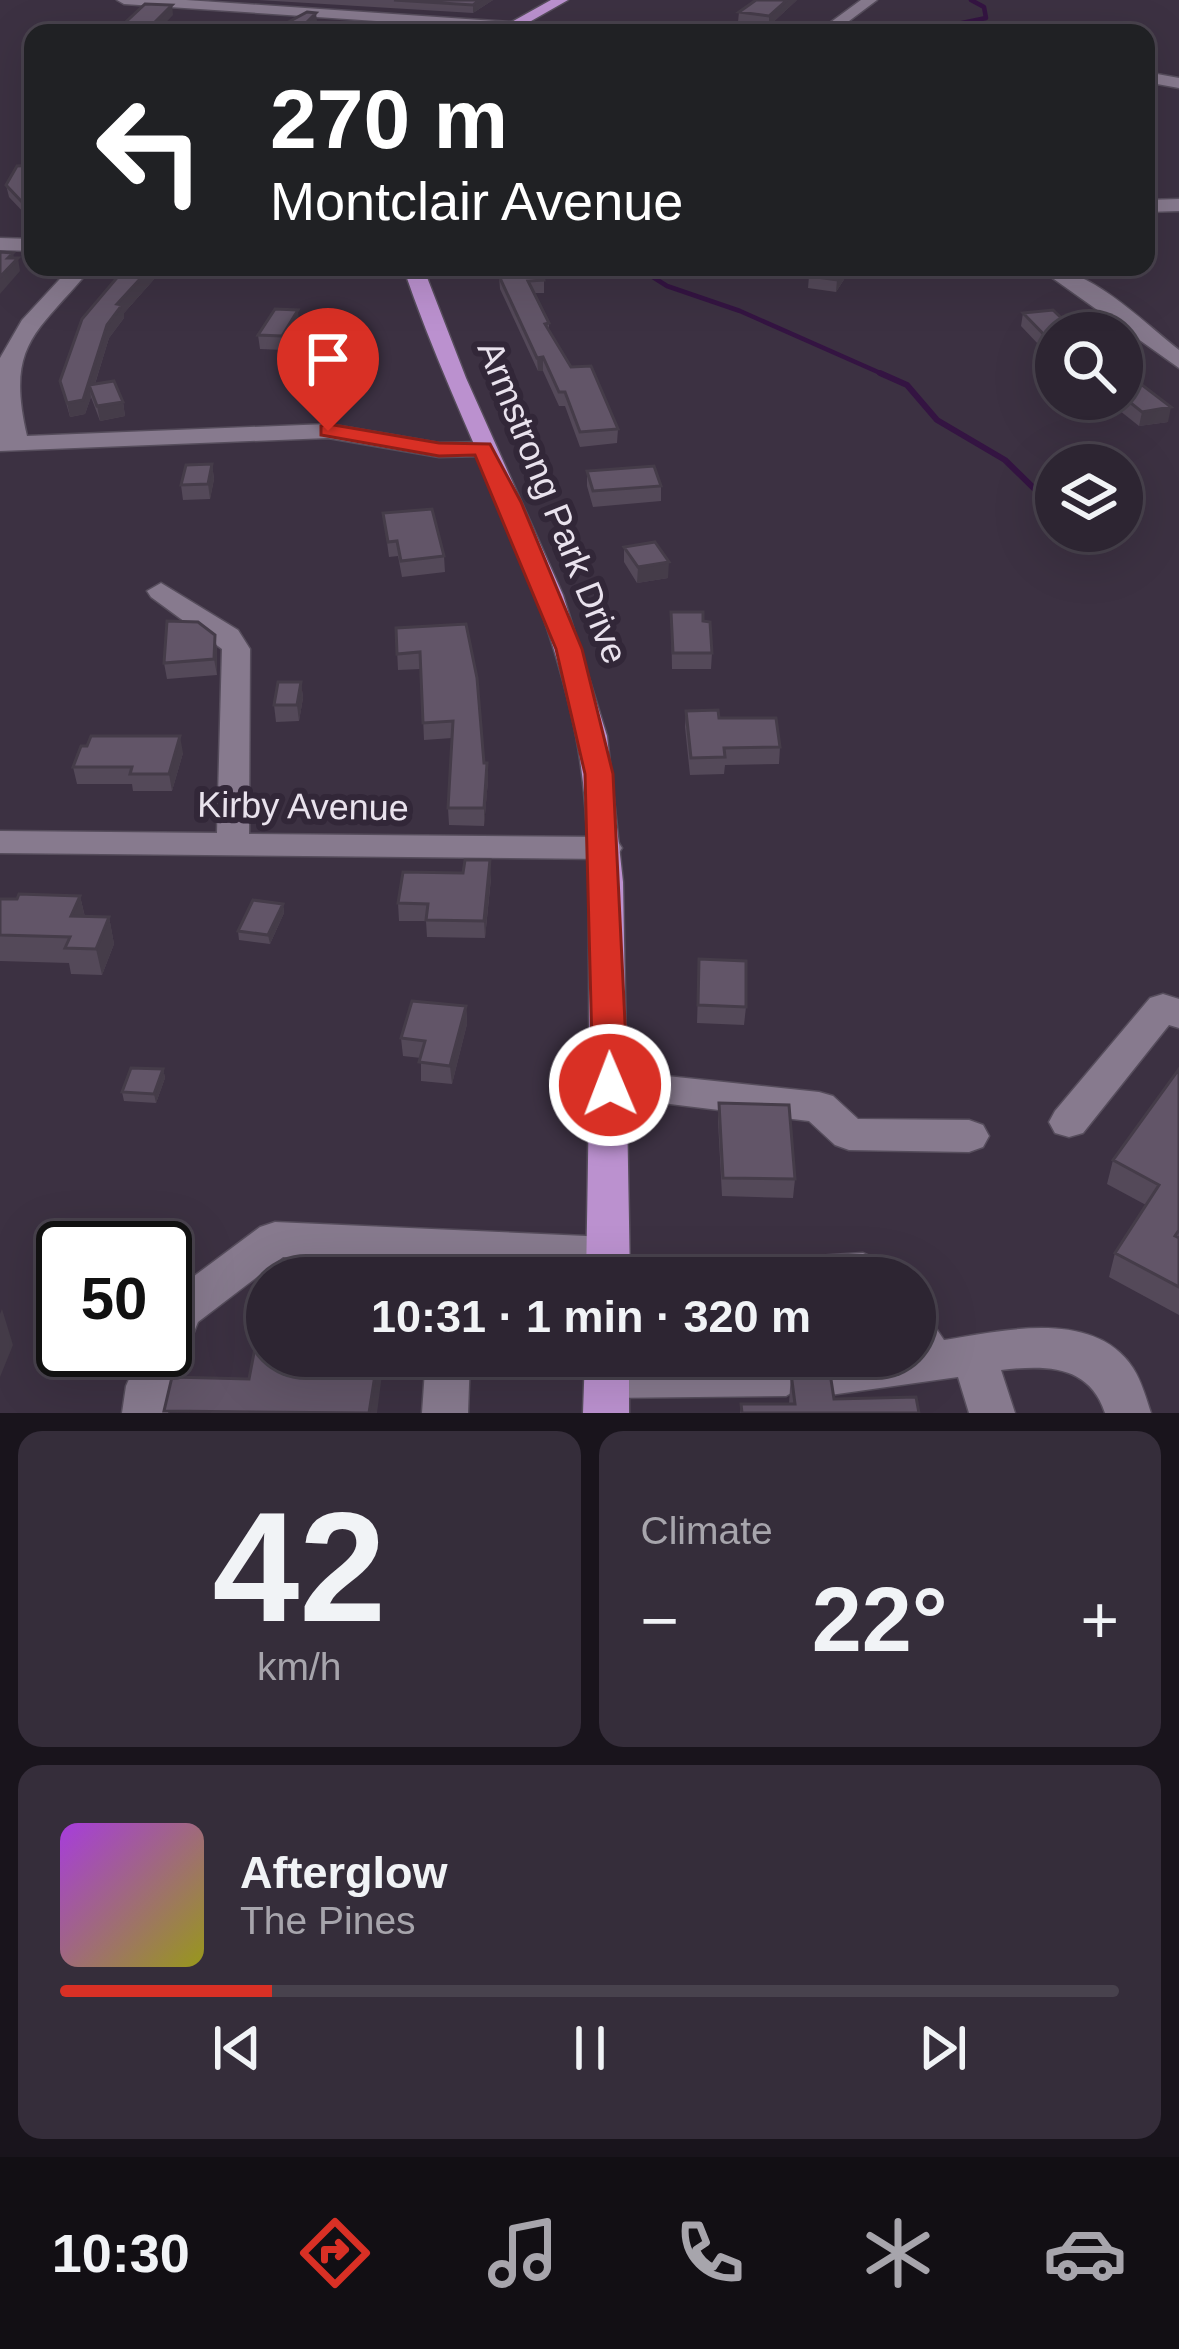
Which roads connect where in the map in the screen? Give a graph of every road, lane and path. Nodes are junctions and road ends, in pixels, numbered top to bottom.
1 (124, 0) edge
2 (561, 0) edge
3 (870, 0) edge
4 (142, 1) edge
5 (286, 10) junction
6 (254, 24) edge
7 (439, 24) edge
8 (516, 24) edge
9 (837, 24) edge
10 (73, 276) edge
11 (416, 276) edge
12 (1063, 276) edge
13 (1179, 361) edge
14 (8, 444) edge
15 (483, 448) junction
16 (161, 591) dead end
17 (0, 842) edge
18 (233, 844) junction
19 (605, 848) junction
20 (1179, 1016) edge
21 (610, 1085) junction
22 (1069, 1122) dead end
23 (969, 1136) dead end
24 (251, 1257) edge
25 (409, 1257) edge
26 (608, 1257) edge
27 (246, 1261) edge
28 (192, 1302) edge
29 (941, 1351) edge
30 (153, 1377) edge
31 (447, 1377) edge
32 (606, 1382) edge
33 (145, 1413) edge
34 (445, 1413) edge
35 (992, 1413) edge
36 (1128, 1413) edge

1 - 4 street
2 - 8 main road
3 - 9 street
4 - 5 street
5 - 6 street
5 - 7 street
10 - 14 street
11 - 15 main road, Armstrong Park Drive
12 - 13 street
14 - 15 street
15 - 19 main road, Armstrong Park Drive
16 - 18 street
17 - 18 street, Kirby Avenue
18 - 19 street, Kirby Avenue
19 - 21 main road, Armstrong Park Drive
20 - 22 street
21 - 23 street
21 - 26 main road, Armstrong Park Drive
24 - 25 street
27 - 28 street
29 - 32 street
29 - 35 street
29 - 36 street
30 - 33 street
31 - 34 street

